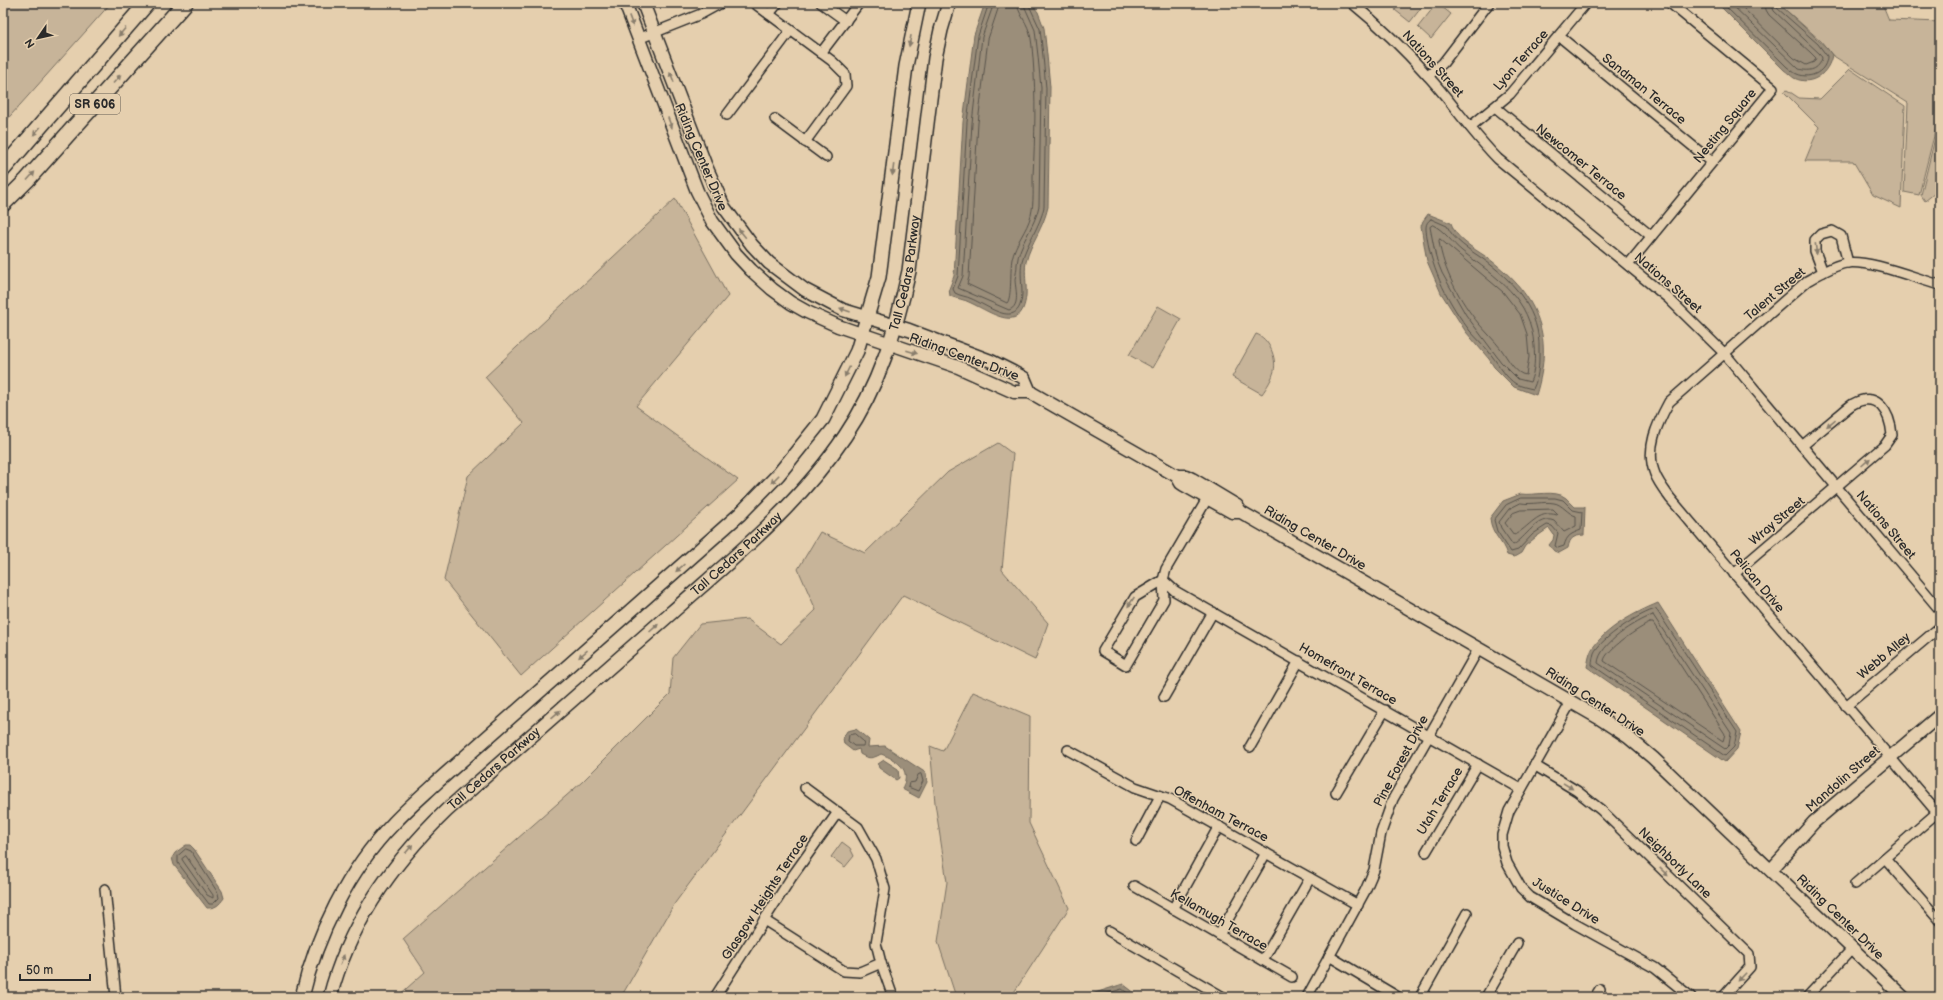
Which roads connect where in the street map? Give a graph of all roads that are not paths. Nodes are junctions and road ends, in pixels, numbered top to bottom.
1 (147, 3) edge
2 (185, 3) edge
3 (624, 3) edge
4 (643, 3) edge
5 (721, 3) edge
6 (754, 3) edge
7 (778, 3) edge
8 (821, 3) edge
9 (859, 3) edge
10 (919, 3) edge
11 (949, 3) edge
12 (1352, 3) edge
13 (1489, 3) edge
14 (1586, 3) edge
15 (1670, 3) edge
16 (769, 14) junction
17 (846, 21) junction
18 (790, 31) junction
19 (655, 32) junction
20 (1559, 36) junction
21 (638, 39) junction
22 (821, 53) junction
23 (1428, 76) junction
24 (1495, 107) junction
25 (727, 115) dead end
26 (775, 119) dead end
27 (1470, 127) junction
28 (805, 142) junction
29 (826, 157) dead end
30 (1712, 162) junction
31 (3, 168) edge
32 (3, 204) edge
33 (1652, 236) junction
34 (1848, 263) junction
35 (1628, 266) junction
36 (1823, 272) junction
37 (1940, 285) edge
38 (868, 317) junction
39 (896, 326) junction
40 (862, 336) junction
41 (890, 345) junction
42 (1724, 354) junction
43 (1030, 392) junction
44 (1802, 446) junction
45 (1177, 476) junction
46 (1837, 488) junction
47 (1208, 496) junction
48 (1241, 512) junction
49 (1734, 574) junction
50 (1162, 580) junction
51 (1940, 610) edge
52 (1213, 612) junction
53 (1940, 627) edge
54 (1479, 648) junction
55 (1299, 661) junction
56 (1164, 697) dead end
57 (1571, 702) junction
58 (1846, 706) junction
59 (1385, 710) junction
60 (1940, 715) edge
61 (1428, 735) junction
62 (1250, 747) dead end
63 (1068, 750) dead end
64 (1890, 757) junction
65 (1478, 764) junction
66 (1534, 765) junction
67 (805, 788) dead end
68 (1521, 789) junction
69 (1336, 793) dead end
70 (1160, 796) junction
71 (838, 812) junction
72 (1939, 813) edge
73 (1219, 826) junction
74 (1136, 841) dead end
75 (1266, 852) junction
76 (1426, 852) dead end
77 (1885, 858) junction
78 (1771, 870) junction
79 (1310, 878) junction
80 (1855, 884) dead end
81 (1134, 886) dead end
82 (105, 889) dead end
83 (1358, 905) junction
84 (1173, 909) junction
85 (1467, 913) dead end
86 (764, 920) junction
87 (1940, 921) edge
88 (1108, 931) dead end
89 (1219, 935) junction
90 (1517, 943) dead end
91 (1852, 949) junction
92 (1329, 956) junction
93 (1263, 960) junction
94 (881, 963) junction
95 (1292, 977) dead end
96 (116, 997) edge
97 (302, 997) edge
98 (330, 997) edge
99 (715, 997) edge
100 (893, 997) edge
101 (1224, 997) edge
102 (1307, 997) edge
103 (1398, 997) edge
104 (1420, 997) edge
105 (1486, 997) edge
106 (1691, 997) edge
107 (1723, 997) edge
108 (1807, 997) edge
109 (1903, 997) edge

1 -> 31 main road, SR 606
32 -> 2 main road, SR 606
3 -> 21 street, Riding Center Drive
4 - 19 street, Riding Center Drive
5 - 19 street
6 - 16 street
7 - 16 street
8 - 17 street
9 - 17 street
10 -> 38 main road, Tall Cedars Parkway
11 - 39 main road, Tall Cedars Parkway
12 - 23 street, Nations Street
13 - 23 street
14 - 20 street, Lyon Terrace
15 - 30 street, Nesting Square
16 - 18 street
17 - 22 street
18 - 22 street
18 - 25 street
19 - 21 street
38 -> 19 street, Riding Center Drive
20 - 24 street, Lyon Terrace
20 - 30 street, Sandman Terrace
21 -> 40 street, Riding Center Drive
22 - 28 street
23 - 27 street, Nations Street
24 - 27 street, Lyon Terrace
24 - 33 street, Newcomer Terrace
26 - 28 street
27 - 35 street, Nations Street
28 - 29 street
30 - 33 street, Nesting Square
33 - 35 street, Nesting Square
34 - 36 street, Talent Street
34 -> 36 street
34 - 37 street, Talent Street
35 - 42 street, Nations Street
36 - 42 street, Talent Street
38 - 39 street, Riding Center Drive
38 - 40 main road, Tall Cedars Parkway
39 - 41 main road, Tall Cedars Parkway
39 - 43 street, Riding Center Drive
40 - 41 street, Riding Center Drive
40 -> 97 main road, Tall Cedars Parkway
41 -> 43 street, Riding Center Drive
98 -> 41 main road, Tall Cedars Parkway
42 - 44 street, Nations Street
42 - 49 street, Pelican Drive
43 - 45 street, Riding Center Drive
44 - 46 street, Nations Street
46 -> 44 street, Wray Street
45 - 47 street, Riding Center Drive
45 - 48 street, Riding Center Drive
46 - 49 street, Wray Street
46 - 51 street, Nations Street
47 - 48 street, Riding Center Drive
47 - 50 street
48 - 54 street, Riding Center Drive
49 - 58 street, Pelican Drive
50 -> 50 street
50 - 52 street, Homefront Terrace
52 - 55 street, Homefront Terrace
52 - 56 street
53 - 58 street, Webb Alley
54 - 57 street, Riding Center Drive
54 - 61 street, Pine Forest Drive
55 - 59 street, Homefront Terrace
55 - 62 street
57 - 66 street, Justice Drive
57 - 78 street, Riding Center Drive
58 - 64 street, Pelican Drive
59 - 61 street, Homefront Terrace
59 - 69 street
60 - 64 street, Mandolin Street
61 - 65 street, Homefront Terrace
61 - 83 street, Pine Forest Drive
63 - 70 street, Offenham Terrace
64 - 72 street, Pelican Drive
64 - 78 street, Mandolin Street
65 - 68 street, Homefront Terrace
65 - 76 street, Utah Terrace
66 - 68 street, Justice Drive
66 -> 107 street, Neighborly Lane
67 - 71 street
68 - 106 street, Justice Drive
70 - 73 street, Offenham Terrace
70 - 74 street
71 - 86 street, Glasgow Heights Terrace
71 - 94 street
72 - 77 street
73 - 75 street, Offenham Terrace
73 - 84 street
75 - 79 street, Offenham Terrace
75 - 89 street
77 - 80 street
77 - 87 street
78 - 91 street, Riding Center Drive
79 - 83 street, Offenham Terrace
79 - 93 street
81 - 84 street, Kellamugh Terrace
82 - 96 street
83 - 92 street, Pine Forest Drive
84 - 89 street, Kellamugh Terrace
85 - 104 street
86 - 94 street
86 - 99 street, Glasgow Heights Terrace
88 - 101 street
89 - 93 street, Kellamugh Terrace
90 - 105 street
91 - 108 street
91 - 109 street, Riding Center Drive
92 - 102 street, Pine Forest Drive
92 - 103 street
93 - 95 street, Kellamugh Terrace
94 - 100 street

